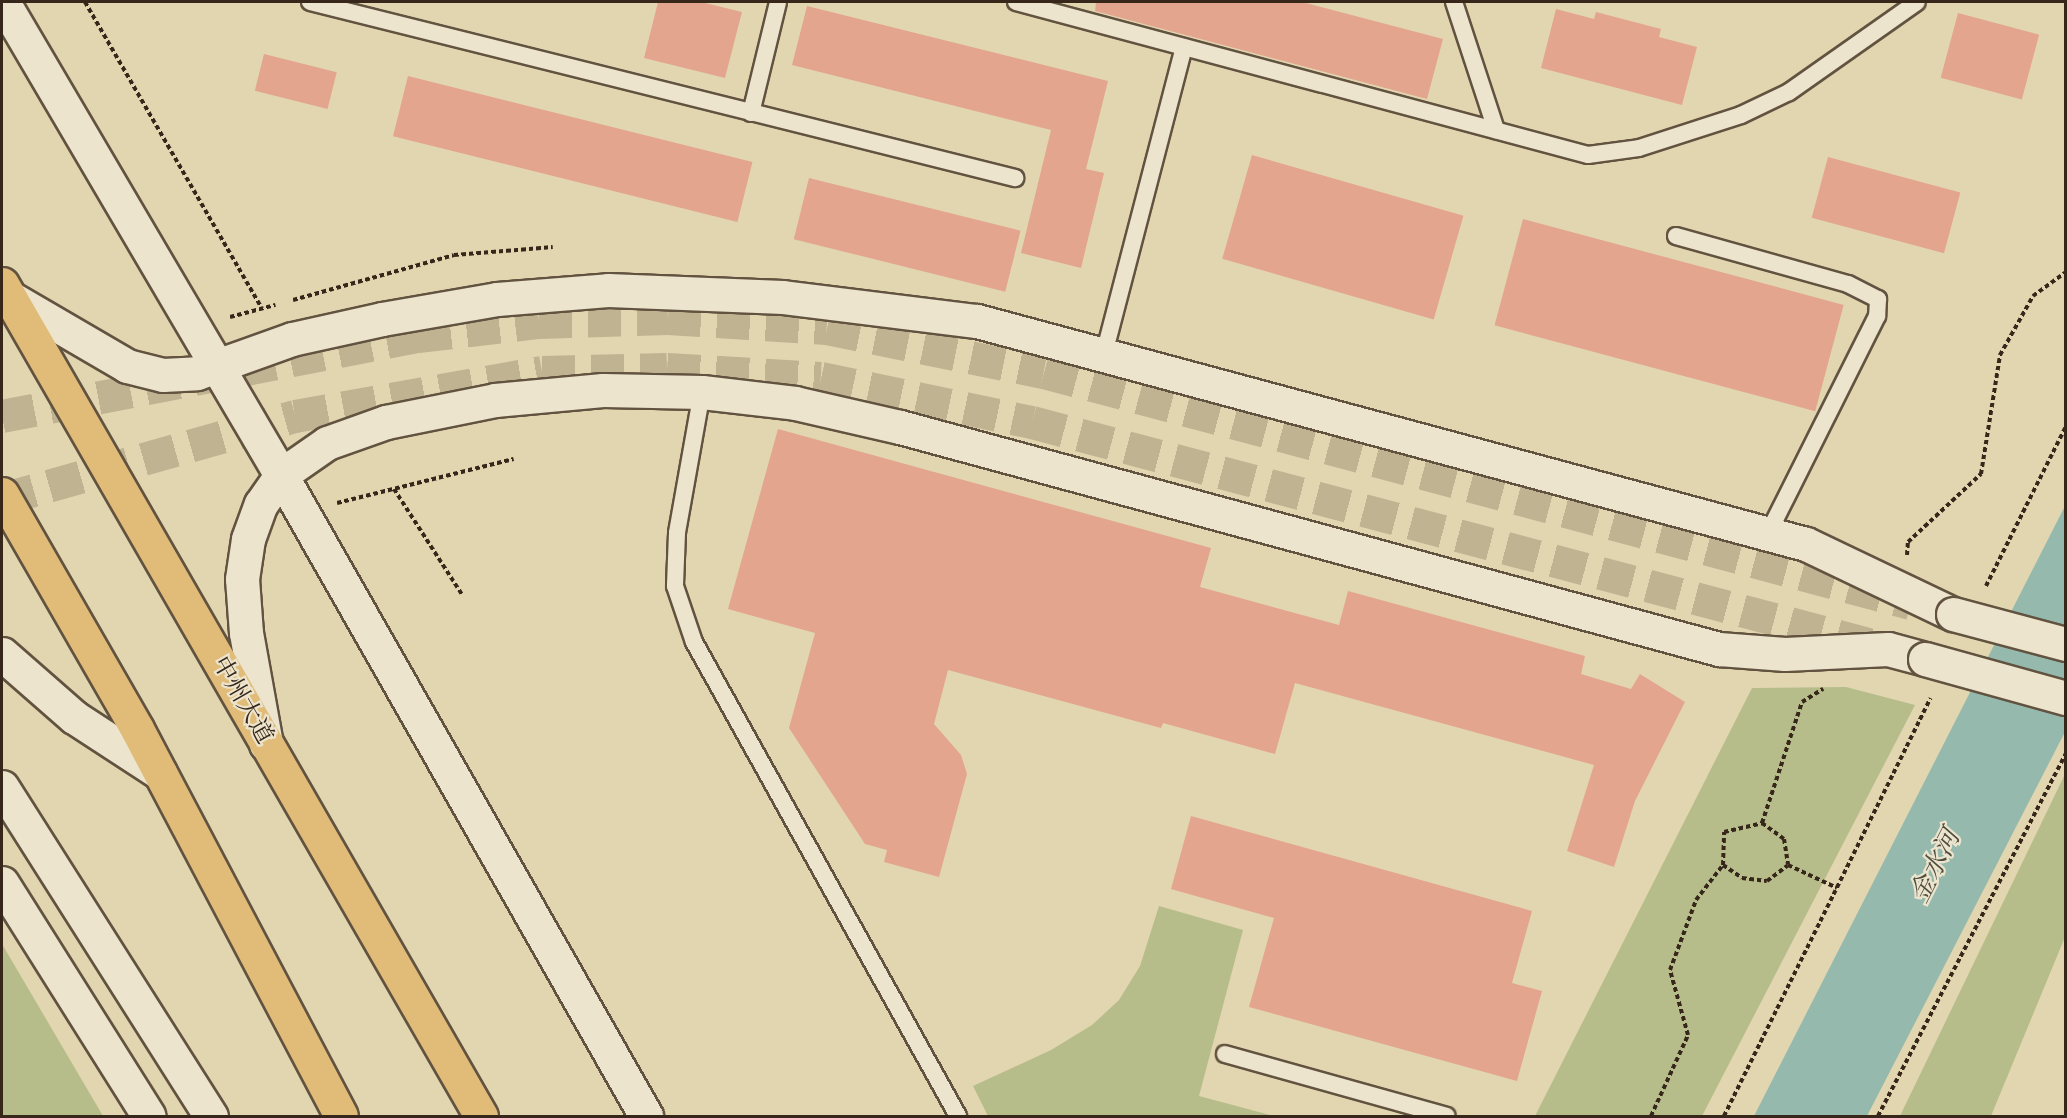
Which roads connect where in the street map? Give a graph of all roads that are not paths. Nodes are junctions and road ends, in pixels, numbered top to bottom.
1 (3, 2) edge
2 (310, 2) edge
3 (778, 2) edge
4 (1016, 2) edge
5 (1454, 2) edge
6 (1917, 2) edge
7 (1184, 47) junction
8 (751, 113) junction
9 (1496, 130) junction
10 (1015, 178) dead end
11 (1676, 236) dead end
12 (5, 291) edge
13 (1104, 354) junction
14 (218, 365) junction
15 (702, 392) junction
16 (281, 474) junction
17 (2, 494) edge
18 (1768, 534) junction
19 (2066, 644) edge
20 (2, 654) edge
21 (2066, 698) edge
22 (266, 744) junction
23 (160, 773) junction
24 (2, 787) edge
25 (2, 882) edge
26 (1225, 1054) dead end
27 (149, 1116) edge
28 (211, 1116) edge
29 (341, 1116) edge
30 (481, 1116) edge
31 (646, 1116) edge
32 (958, 1116) edge
33 (1447, 1116) edge

1 - 14 street
2 - 8 lane
3 - 8 lane
4 - 7 lane
5 - 9 lane
6 - 9 lane
7 - 9 lane
7 - 13 lane
8 - 10 lane
11 - 18 lane
12 - 14 street
12 - 22 highway, 中州大道
13 - 14 street
13 - 18 street
14 - 16 street
15 - 16 street
15 - 21 street, bridge
15 - 32 lane
16 - 22 street
16 - 31 street
17 - 23 highway
18 - 19 street, bridge
20 - 23 street
22 - 30 highway, 中州大道
23 - 29 highway
24 - 28 street
25 - 27 street
26 - 33 lane

